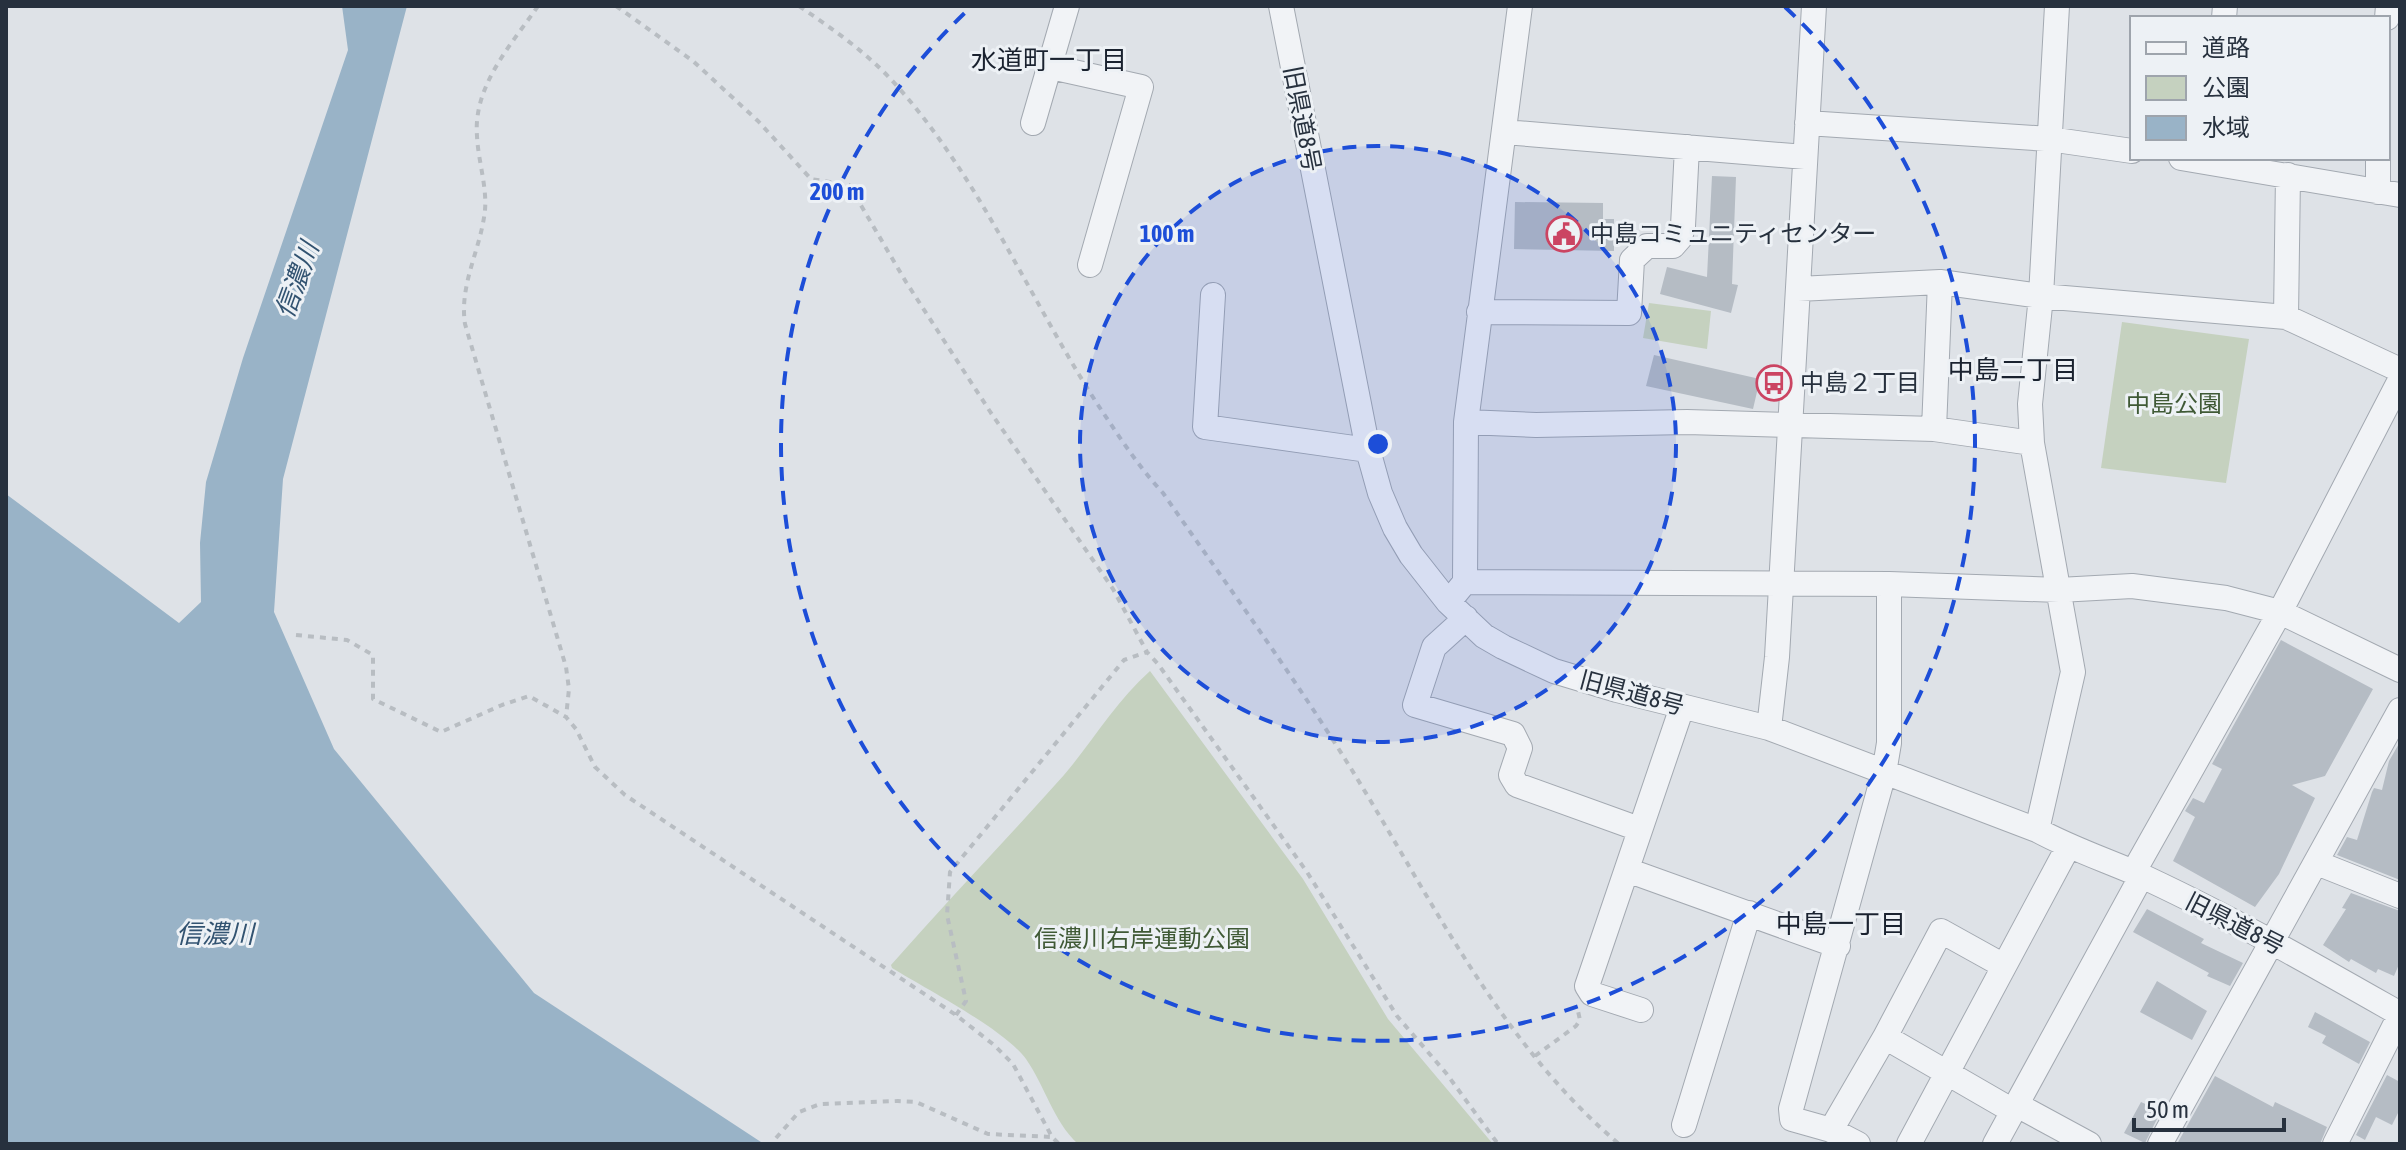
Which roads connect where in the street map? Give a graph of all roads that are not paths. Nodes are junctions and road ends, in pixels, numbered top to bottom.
1 (1067, 6) edge
2 (1281, 6) edge
3 (1520, 6) edge
4 (1814, 6) edge
5 (2057, 6) edge
6 (1051, 67) junction
7 (1033, 123) dead end
8 (1807, 123) junction
9 (1504, 132) junction
10 (2049, 139) junction
11 (1687, 147) junction
12 (2130, 151) edge
13 (1805, 157) junction
14 (2213, 160) edge
15 (2379, 160) edge
16 (2288, 175) junction
17 (2389, 194) edge
18 (1090, 265) dead end
19 (1940, 282) junction
20 (1798, 289) junction
21 (1213, 295) dead end
22 (2041, 296) junction
23 (1479, 312) junction
24 (2286, 317) junction
25 (2400, 370) edge
26 (2400, 380) edge
27 (1466, 422) junction
28 (1790, 427) junction
29 (1934, 429) junction
30 (2032, 443) junction
31 (1368, 450) junction
32 (1465, 582) junction
33 (1781, 584) junction
34 (1889, 584) junction
35 (2059, 590) junction
36 (1457, 610) junction
37 (2280, 612) junction
38 (2400, 670) edge
39 (1682, 707) junction
40 (2400, 710) edge
41 (1769, 728) junction
42 (1884, 773) junction
43 (1639, 829) junction
44 (2037, 830) junction
45 (2068, 847) junction
46 (2317, 863) junction
47 (1627, 870) junction
48 (2137, 875) junction
49 (2400, 896) edge
50 (1749, 913) junction
51 (2273, 942) junction
52 (1838, 946) junction
53 (2004, 966) junction
54 (1641, 1010) dead end
55 (2400, 1014) edge
56 (1885, 1037) junction
57 (1946, 1074) junction
58 (2015, 1108) junction
59 (1684, 1125) dead end
60 (1831, 1130) junction
61 (1858, 1144) edge
62 (1909, 1144) edge
63 (1995, 1144) edge
64 (2089, 1144) edge
65 (2160, 1144) edge
66 (2335, 1144) edge

1 - 6 street
2 - 31 street, 旧県道8号
3 - 9 street
4 - 8 street
5 - 10 street
6 - 7 street
6 - 18 street
8 - 10 street
8 - 13 street
9 - 11 street
9 - 23 street
10 - 12 street
10 - 22 street
11 - 13 street
11 - 23 street
13 - 20 street
14 - 16 street
15 - 17 street
16 - 17 street
16 - 24 street
19 - 20 street
19 - 22 street
19 - 29 street
20 - 28 street
21 - 31 street
22 - 24 street
22 - 30 street
23 - 27 street
24 - 25 street
26 - 37 street
27 - 28 street
27 - 32 street
28 - 29 street
28 - 33 street
29 - 30 street
30 - 35 street
31 - 36 street, 旧県道8号
32 - 33 street
32 - 36 street
33 - 34 street
33 - 41 street
34 - 35 street
34 - 42 street
35 - 37 street
35 - 44 street
36 - 39 street, 旧県道8号
36 - 43 street
37 - 38 street
37 - 48 street
39 - 41 street, 旧県道8号
39 - 43 street
40 - 46 street
41 - 42 street, 旧県道8号
42 - 44 street, 旧県道8号
42 - 52 street
43 - 47 street
44 - 45 street, 旧県道8号
45 - 48 street, 旧県道8号
45 - 53 street
46 - 49 street
46 - 51 street
47 - 50 street
47 - 54 street
48 - 51 street, 旧県道8号
48 - 58 street
50 - 52 street
50 - 59 street
51 - 55 street, 旧県道8号
51 - 65 street
52 - 60 street
53 - 56 street
53 - 57 street
55 - 66 street
56 - 57 street
56 - 60 street
57 - 58 street
57 - 62 street
58 - 63 street
58 - 64 street
60 - 61 street

